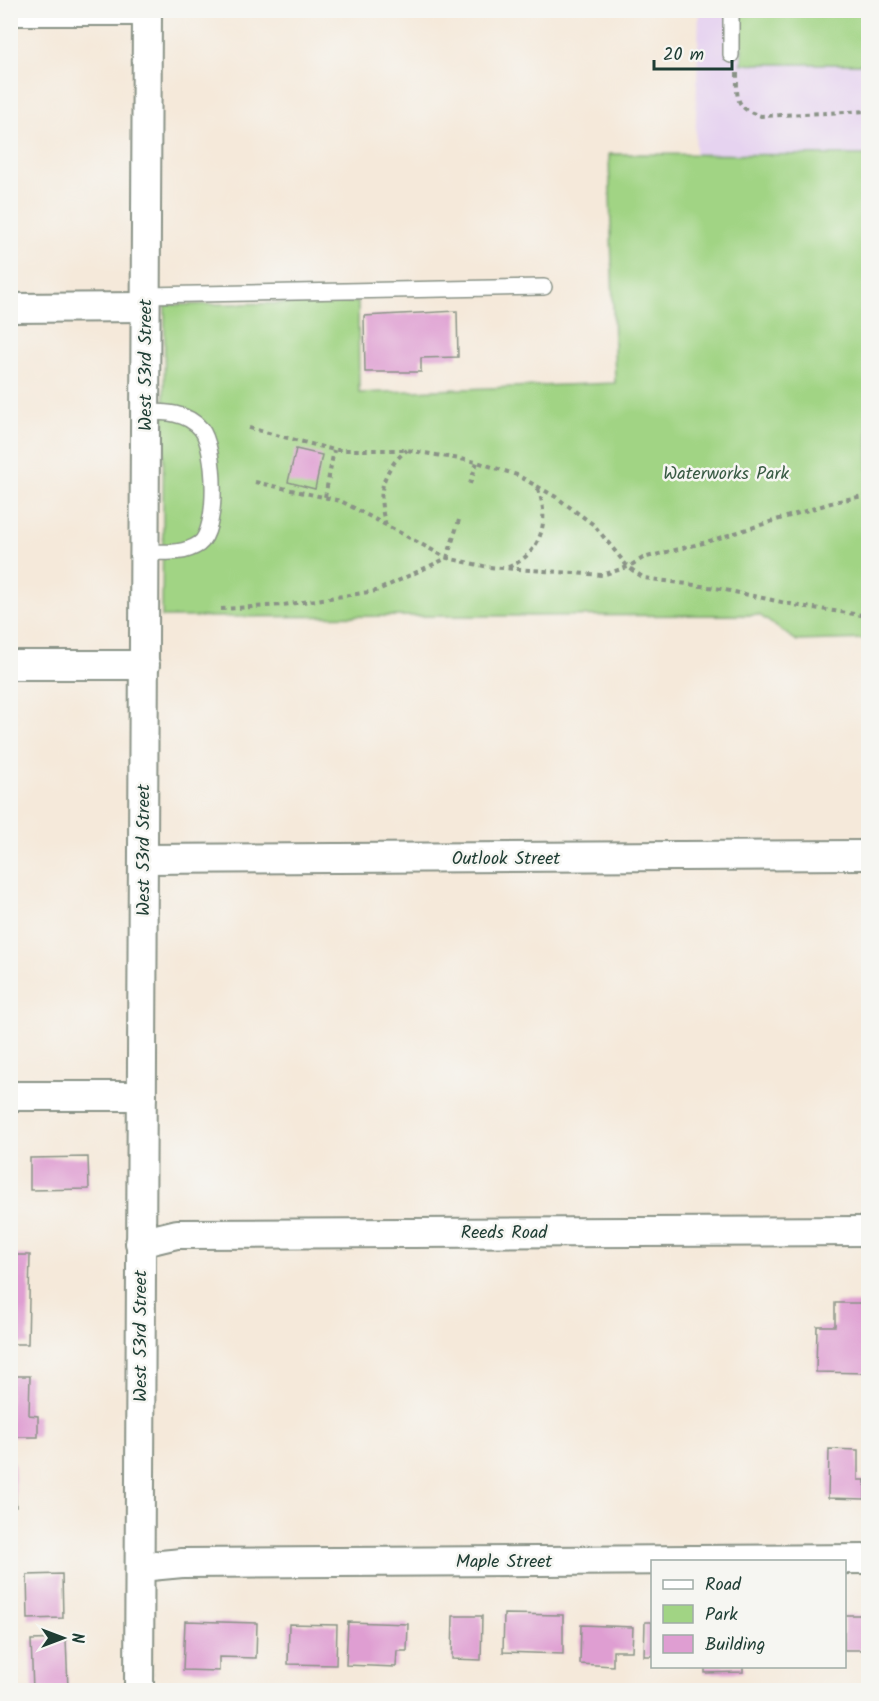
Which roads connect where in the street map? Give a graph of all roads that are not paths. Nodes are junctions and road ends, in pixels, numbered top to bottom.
1 (731, 10) edge
2 (10, 11) edge
3 (147, 11) edge
4 (731, 55) road end
5 (544, 287) dead end
6 (145, 301) junction
7 (10, 308) edge
8 (145, 412) junction
9 (145, 552) junction
10 (10, 665) edge
11 (145, 665) junction
12 (868, 855) edge
13 (143, 859) junction
14 (10, 1096) edge
15 (142, 1096) junction
16 (868, 1231) edge
17 (140, 1243) junction
18 (868, 1558) edge
19 (140, 1567) junction
20 (139, 1690) edge

1 - 4 lane
2 - 3 street
3 - 6 street, West 53rd Street
5 - 6 lane
6 - 7 street
6 - 8 street, West 53rd Street
8 - 9 street, West 53rd Street
8 - 9 lane
9 - 11 street, West 53rd Street
10 - 11 street
11 - 13 street, West 53rd Street
12 - 13 street, Outlook Street
13 - 15 street, West 53rd Street
14 - 15 street
15 - 17 street, West 53rd Street
16 - 17 street, Reeds Road
17 - 19 street, West 53rd Street
18 - 19 street, Maple Street
19 - 20 street, West 53rd Street

